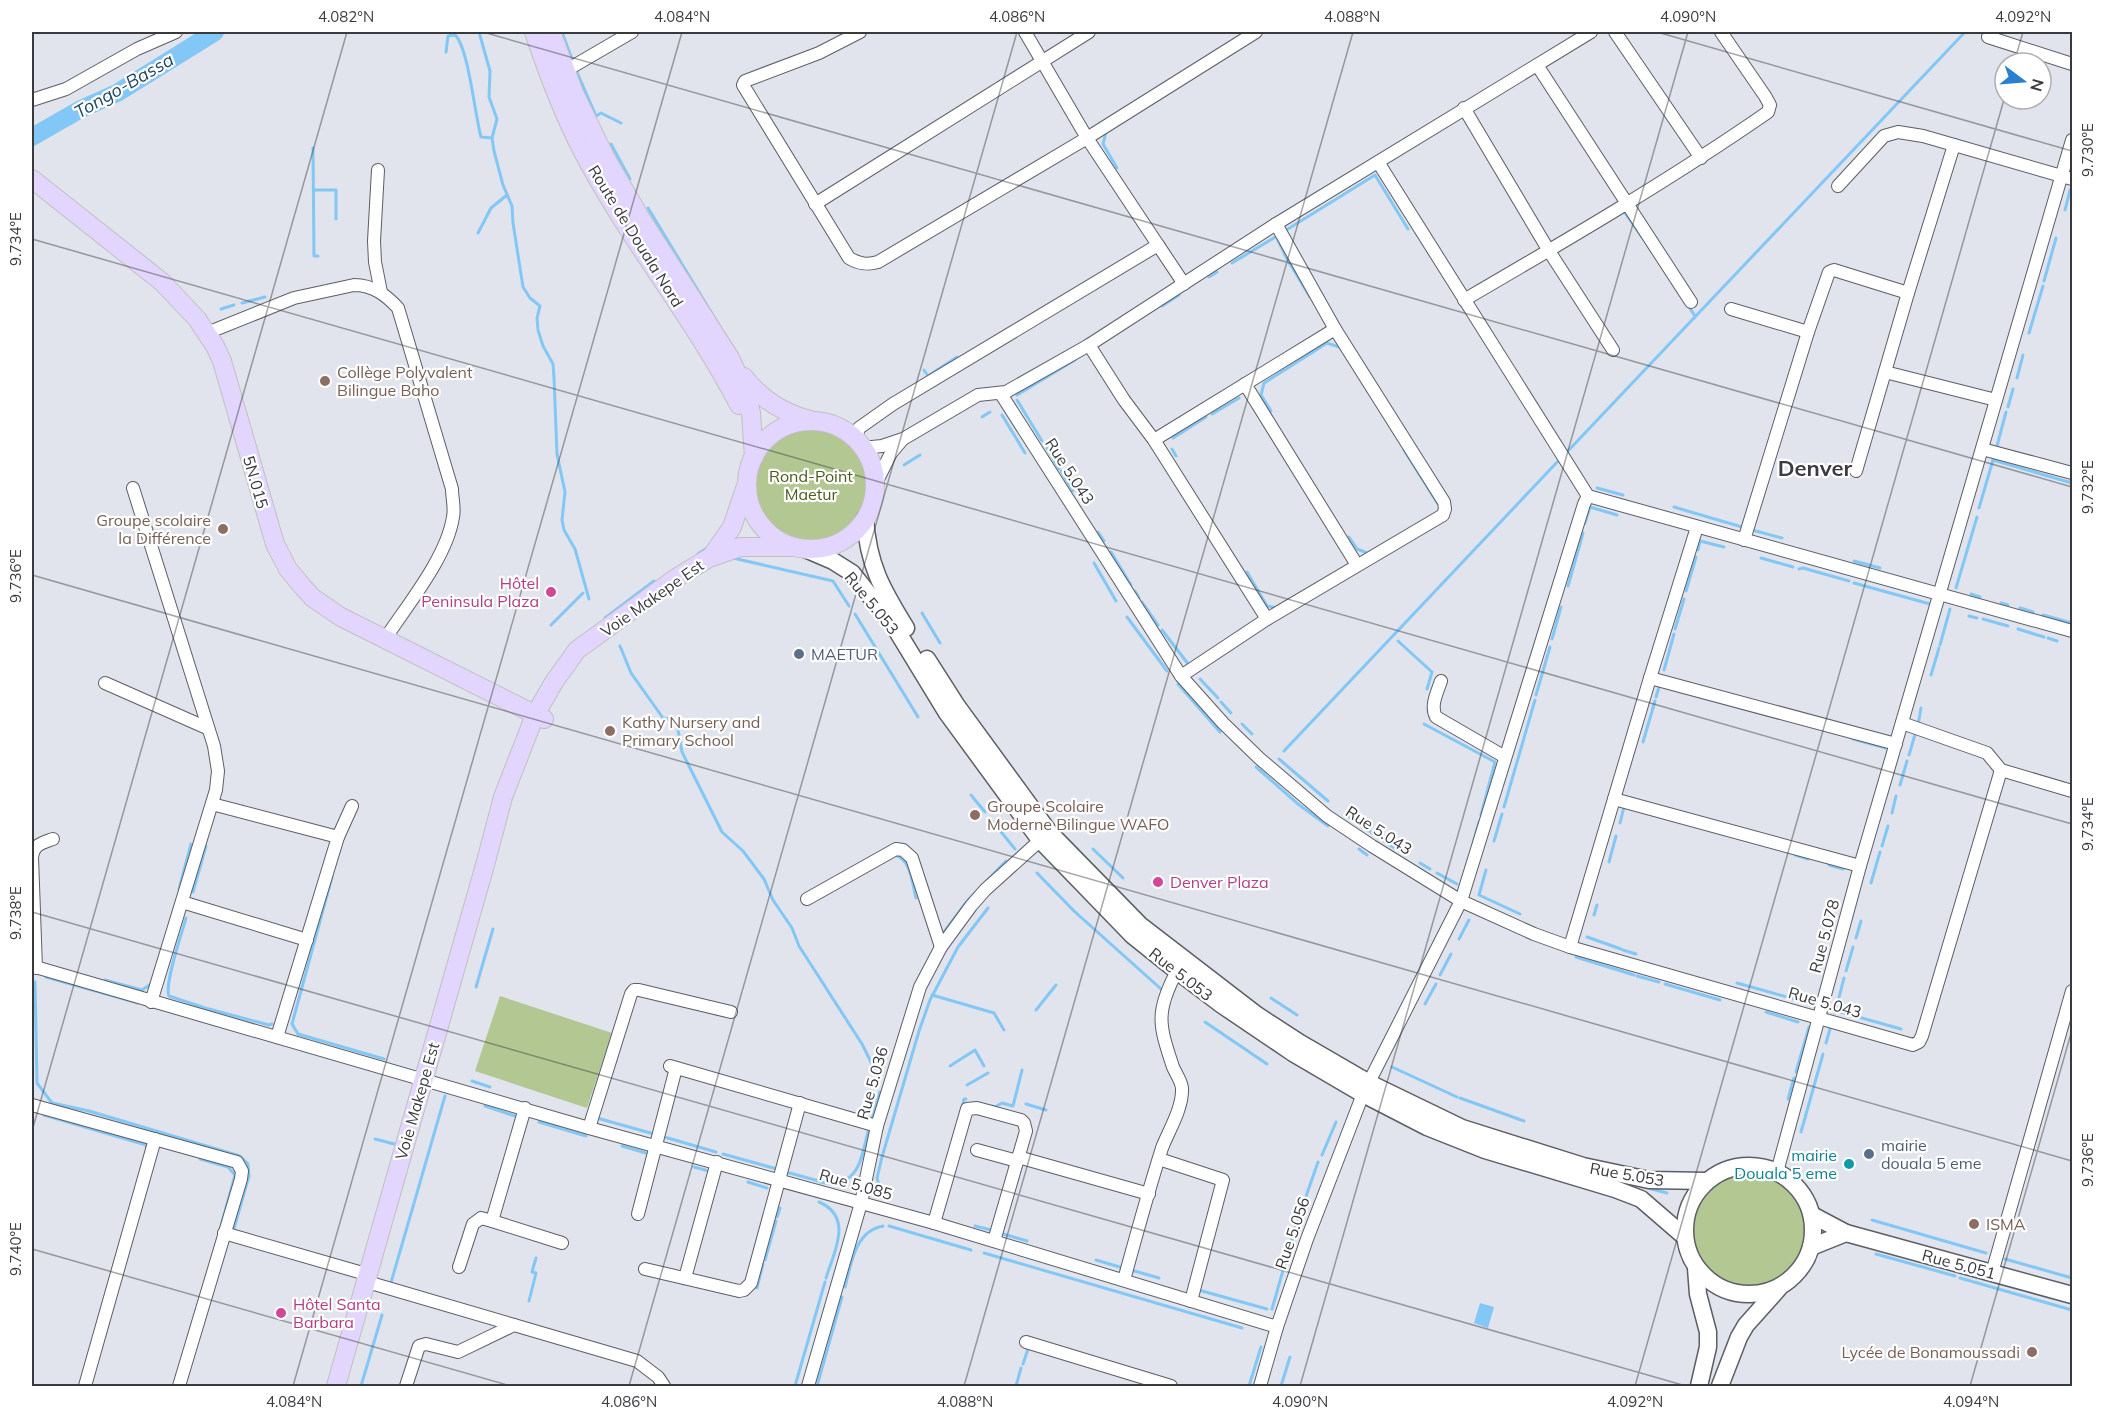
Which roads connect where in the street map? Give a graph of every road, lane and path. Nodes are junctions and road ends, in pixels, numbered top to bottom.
1 (176, 32) edge
2 (534, 32) edge
3 (551, 32) edge
4 (632, 32) edge
5 (860, 32) edge
6 (1025, 32) edge
7 (1089, 32) edge
8 (1256, 32) edge
9 (1591, 32) edge
10 (1615, 32) edge
11 (1721, 32) edge
12 (1576, 36) edge
13 (1988, 38) dead end
14 (1041, 61) junction
15 (2073, 64) edge
16 (1538, 65) junction
17 (565, 70) junction
18 (32, 100) edge
19 (1464, 108) junction
20 (1087, 138) junction
21 (2073, 140) edge
22 (1954, 145) junction
23 (1701, 158) junction
24 (1378, 162) junction
25 (378, 170) dead end
26 (2067, 177) edge
27 (32, 179) edge
28 (1838, 186) dead end
29 (1627, 202) junction
30 (815, 204) junction
31 (1276, 224) junction
32 (1158, 245) junction
33 (1549, 251) junction
34 (1184, 284) junction
35 (381, 292) junction
36 (1908, 293) junction
37 (1464, 300) junction
38 (1691, 302) dead end
39 (1731, 309) dead end
40 (1335, 329) junction
41 (1808, 332) junction
42 (207, 333) junction
43 (1089, 345) junction
44 (1613, 350) dead end
45 (730, 358) junction
46 (1885, 372) junction
47 (1245, 384) junction
48 (1001, 394) junction
49 (1996, 400) junction
50 (815, 421) junction
51 (754, 434) junction
52 (903, 439) junction
53 (1154, 440) junction
54 (859, 444) junction
55 (1982, 449) junction
56 (754, 457) junction
57 (1856, 471) dead end
58 (2073, 473) edge
59 (747, 480) junction
60 (874, 487) junction
61 (134, 488) dead end
62 (1588, 496) junction
63 (865, 518) junction
64 (1697, 527) junction
65 (1744, 540) junction
66 (798, 548) junction
67 (709, 558) junction
68 (1357, 565) junction
69 (1940, 594) junction
70 (1267, 619) junction
71 (2073, 631) edge
72 (385, 639) junction
73 (1181, 676) junction
74 (1650, 678) junction
75 (1441, 681) dead end
76 (105, 682) dead end
77 (540, 717) junction
78 (1902, 723) junction
79 (207, 728) junction
80 (1896, 744) junction
81 (1505, 757) junction
82 (2001, 770) junction
83 (2073, 791) edge
84 (1614, 799) junction
85 (212, 804) junction
86 (352, 806) dead end
87 (1045, 836) junction
88 (338, 837) junction
89 (53, 839) dead end
90 (1860, 866) junction
91 (807, 899) dead end
92 (1461, 901) junction
93 (182, 902) junction
94 (307, 940) junction
95 (941, 947) junction
96 (1570, 947) junction
97 (34, 967) edge
98 (1177, 971) junction
99 (2073, 991) edge
100 (151, 1002) junction
101 (731, 1012) dead end
102 (1819, 1018) junction
103 (277, 1037) junction
104 (423, 1079) junction
105 (1366, 1088) junction
106 (800, 1103) junction
107 (32, 1105) edge
108 (525, 1108) junction
109 (876, 1126) junction
110 (589, 1128) junction
111 (155, 1139) junction
112 (656, 1146) junction
113 (977, 1150) dead end
114 (1018, 1159) junction
115 (1159, 1159) junction
116 (717, 1162) junction
117 (1777, 1172) junction
118 (778, 1179) junction
119 (1707, 1182) junction
120 (1149, 1194) junction
121 (861, 1203) junction
122 (638, 1214) dead end
123 (1812, 1215) junction
124 (492, 1221) junction
125 (934, 1222) junction
126 (224, 1233) junction
127 (1846, 1233) junction
128 (1685, 1237) junction
129 (994, 1241) junction
130 (562, 1243) dead end
131 (1811, 1247) junction
132 (459, 1267) dead end
133 (1696, 1268) junction
134 (645, 1269) dead end
135 (1992, 1273) junction
136 (365, 1278) junction
137 (684, 1278) junction
138 (1124, 1280) junction
139 (1780, 1287) junction
140 (2073, 1295) edge
141 (1191, 1301) junction
142 (514, 1325) junction
143 (1277, 1327) junction
144 (1026, 1342) dead end
145 (85, 1386) edge
146 (179, 1386) edge
147 (336, 1386) edge
148 (406, 1386) edge
149 (664, 1386) edge
150 (808, 1386) edge
151 (1171, 1386) edge
152 (1260, 1386) edge
153 (1699, 1386) edge
154 (1720, 1386) edge

1 - 18 street
2 - 51 main road, Route de Douala Nord
3 - 17 main road, Route de Douala Nord
4 - 17 street
5 - 30 street
6 - 14 street
7 - 14 street
8 - 20 street
9 - 12 street
10 - 23 street
11 - 23 street
12 - 16 street
13 - 15 street
14 - 20 street
14 - 30 street
16 - 19 street
16 - 29 street
17 - 45 main road, Route de Douala Nord
19 - 24 street
19 - 33 street
20 - 30 street
20 - 32 street
21 - 26 street, Rue 5.078
22 - 26 street
22 - 28 street
22 - 36 street
23 - 29 street
24 - 31 street
24 - 37 street
25 - 35 street
26 - 49 street, Rue 5.078
27 - 42 main road, 5N.015
29 - 33 street
29 - 38 street
31 - 34 street
31 - 40 street
32 - 34 street
32 - 54 street
33 - 37 street
33 - 44 street
34 - 43 street
35 - 42 street
35 - 72 street
36 - 41 street
36 - 46 street
37 - 62 street
39 - 41 street
40 - 47 street
40 - 68 street
41 - 65 street
42 - 72 main road, 5N.015
43 - 48 street
43 - 53 street
45 - 50 main road
45 - 51 main road
46 - 49 street
46 - 57 street
47 - 53 street
47 - 68 street
48 - 52 street
48 - 73 street, Rue 5.043
49 - 55 street, Rue 5.078
50 - 54 main road
50 - 56 main road
51 - 56 main road
52 - 54 street
52 - 60 street
53 - 70 street
54 - 60 main road
55 - 58 street
55 - 69 street, Rue 5.078
56 - 59 main road
59 - 66 main road
59 - 67 main road
60 - 63 main road
61 - 79 street
62 - 64 street
62 - 81 street, Rue 5.056
63 - 66 main road
63 - 87 main road, Rue 5.053
64 - 65 street
64 - 74 street
65 - 69 street
66 - 67 main road
66 - 87 main road, Rue 5.053
67 - 77 main road, Voie Makepe Est
68 - 70 street
69 - 71 street
69 - 78 street, Rue 5.078
70 - 73 street
72 - 77 main road, 5N.015
73 - 92 street, Rue 5.043
74 - 80 street
74 - 84 street
75 - 81 street
76 - 79 street
77 - 104 main road, Voie Makepe Est
78 - 80 street, Rue 5.078
78 - 82 street
79 - 85 street
80 - 90 street, Rue 5.078
81 - 92 street, Rue 5.056
82 - 83 street
82 - 102 street, Rue 5.043
84 - 90 street
84 - 96 street
85 - 88 street
85 - 93 street
86 - 88 street
87 - 95 street, Rue 5.036
87 - 98 main road, Rue 5.053
87 - 105 main road, Rue 5.053
88 - 94 street
89 - 97 street
90 - 102 street, Rue 5.078
91 - 95 street
92 - 96 street, Rue 5.043
92 - 105 street, Rue 5.056
93 - 94 street
93 - 100 street
94 - 103 street
95 - 109 street, Rue 5.036
96 - 102 street, Rue 5.043
97 - 100 street, Rue 5.085
98 - 105 main road, Rue 5.053
98 - 115 street
99 - 135 street
100 - 103 street, Rue 5.085
101 - 110 street
102 - 117 street, Rue 5.078
103 - 104 street, Rue 5.085
104 - 108 street, Rue 5.085
104 - 136 main road, Voie Makepe Est
105 - 119 main road, Rue 5.053
105 - 128 main road, Rue 5.053
105 - 143 street, Rue 5.056
106 - 109 street
106 - 112 street
106 - 118 street
107 - 111 street
108 - 110 street, Rue 5.085
108 - 124 street
109 - 121 street, Rue 5.036
110 - 112 street, Rue 5.085
111 - 126 street
111 - 145 street
112 - 116 street, Rue 5.085
112 - 122 street
113 - 114 street
114 - 120 street
114 - 125 street
114 - 129 street
115 - 120 street
115 - 141 street
116 - 118 street, Rue 5.085
116 - 137 street
117 - 119 main road
117 - 123 main road
118 - 121 street, Rue 5.085
118 - 137 street
119 - 128 main road
120 - 138 street
121 - 125 street, Rue 5.085
121 - 150 street, Rue 5.036
123 - 127 main road, Rue 5.051
123 - 131 main road
124 - 130 street
124 - 132 street
125 - 129 street, Rue 5.085
126 - 136 street
126 - 146 street
127 - 131 main road
127 - 135 main road, Rue 5.051
128 - 133 main road
129 - 138 street, Rue 5.085
131 - 139 main road
133 - 139 main road
133 - 153 main road
134 - 137 street
135 - 140 main road, Rue 5.051
136 - 142 street
136 - 147 main road, Voie Makepe Est
138 - 141 street, Rue 5.085
139 - 154 main road
141 - 143 street, Rue 5.085
142 - 148 street
142 - 149 street
143 - 152 street, Rue 5.056
144 - 151 street

